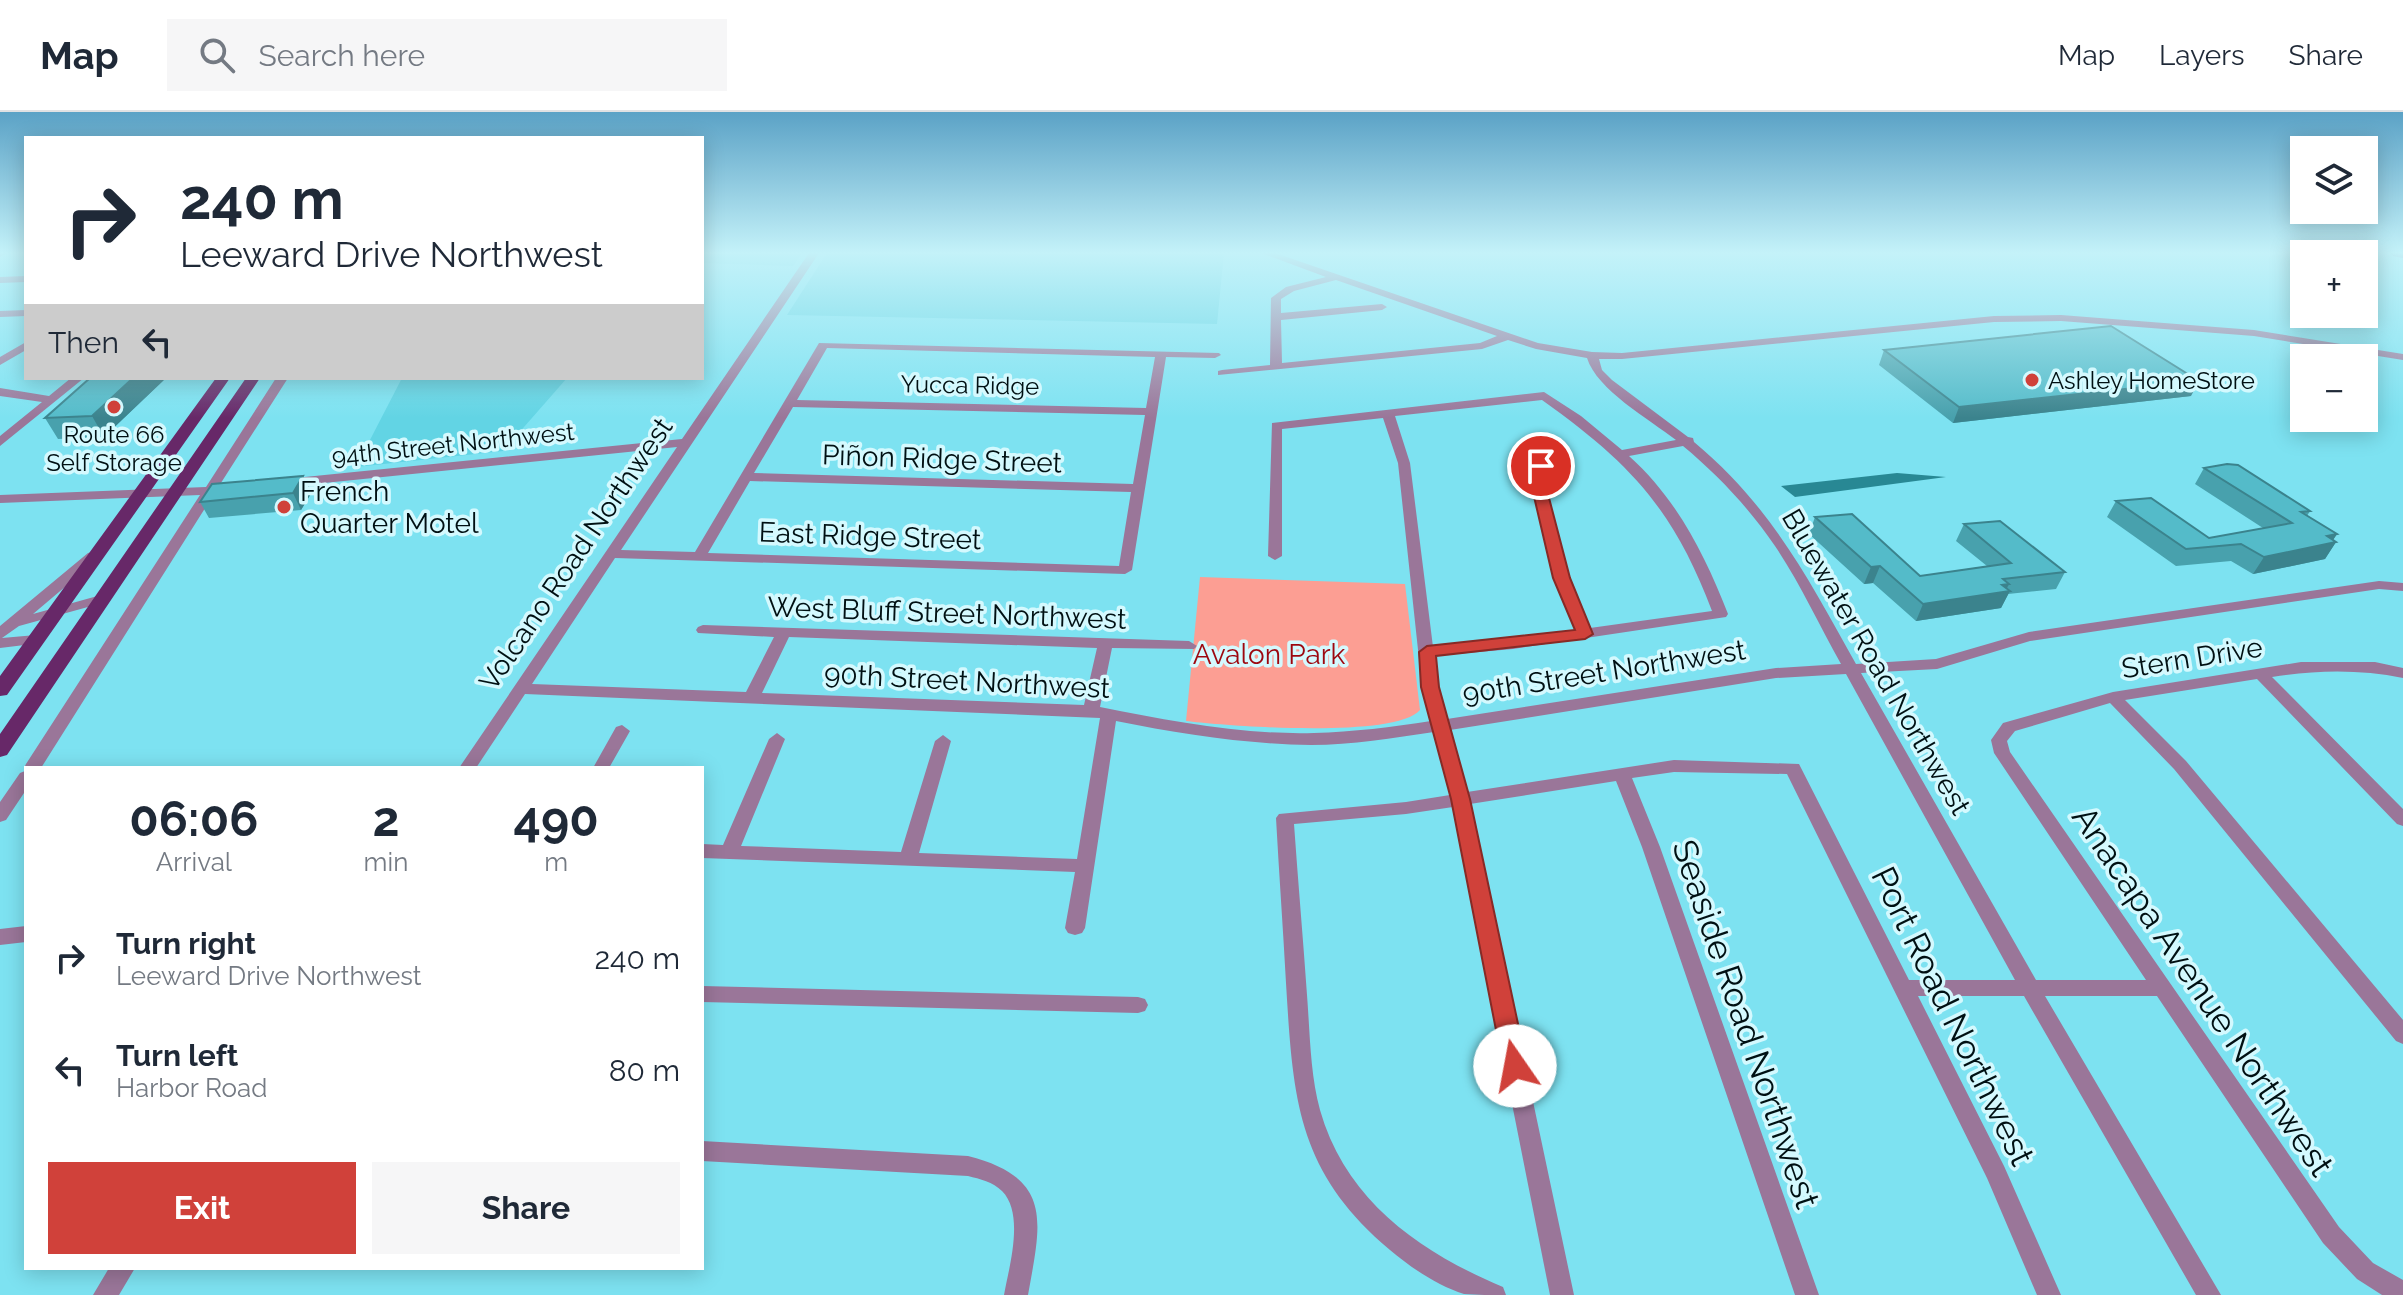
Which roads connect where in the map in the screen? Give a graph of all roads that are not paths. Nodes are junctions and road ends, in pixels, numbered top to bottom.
1 (777, 308) edge
2 (1276, 308) edge
3 (1369, 308) edge
4 (1427, 308) edge
5 (24, 313) edge
6 (0, 314) edge
7 (1276, 317) junction
8 (1508, 336) junction
9 (24, 346) edge
10 (1161, 353) junction
11 (1215, 355) dead end
12 (1592, 355) junction
13 (2403, 357) edge
14 (0, 362) edge
15 (1276, 367) junction
16 (1222, 373) dead end
17 (76, 380) edge
18 (222, 380) edge
19 (252, 380) edge
20 (281, 380) edge
21 (0, 392) edge
22 (52, 400) junction
23 (789, 403) junction
24 (1151, 412) junction
25 (1388, 414) junction
26 (1689, 441) junction
27 (0, 442) edge
28 (688, 442) junction
29 (1620, 454) junction
30 (1541, 466) dead end
31 (745, 477) junction
32 (270, 485) edge
33 (239, 488) edge
34 (1138, 488) junction
35 (208, 491) junction
36 (141, 494) junction
37 (174, 494) junction
38 (0, 499) edge
39 (100, 549) junction
40 (612, 554) junction
41 (1275, 556) dead end
42 (699, 557) junction
43 (2403, 587) edge
44 (101, 599) junction
45 (57, 610) junction
46 (703, 630) dead end
47 (783, 634) junction
48 (1585, 634) junction
49 (0, 635) edge
50 (36, 640) junction
51 (0, 643) edge
52 (1105, 644) junction
53 (1189, 646) dead end
54 (1427, 652) junction
55 (1848, 668) junction
56 (2260, 673) junction
57 (2403, 673) edge
58 (521, 689) junction
59 (0, 690) edge
60 (2113, 697) junction
61 (751, 699) junction
62 (1100, 713) junction
63 (1441, 726) junction
64 (622, 731) dead end
65 (777, 739) dead end
66 (1999, 740) joint
67 (943, 741) dead end
68 (0, 750) edge
69 (33, 766) edge
70 (468, 766) edge
71 (602, 766) edge
72 (1622, 775) junction
73 (24, 780) edge
74 (1460, 799) junction
75 (0, 816) edge
76 (2403, 820) edge
77 (704, 851) edge
78 (729, 852) junction
79 (908, 859) junction
80 (1085, 866) junction
81 (1075, 928) dead end
82 (24, 934) edge
83 (0, 937) edge
84 (2029, 986) junction
85 (1903, 988) junction
86 (2160, 988) junction
87 (704, 994) edge
88 (1138, 1005) dead end
89 (2403, 1035) edge
90 (704, 1151) edge
91 (122, 1270) edge
92 (1017, 1285) edge
93 (2403, 1294) edge
94 (105, 1295) edge
95 (1494, 1295) edge
96 (1562, 1295) edge
97 (1807, 1295) edge
98 (2049, 1295) edge
99 (2209, 1295) edge

1 - 28 street, Volcano Road Northwest
2 - 7 street
3 - 7 street
4 - 8 street
5 - 6 street
7 - 15 street
8 - 12 street
8 - 15 street
9 - 14 street
10 - 11 street
10 - 23 street
10 - 24 street
12 - 13 street
12 - 26 street, Bluewater Road Northwest
15 - 16 street
17 - 22 street
18 - 36 main road
19 - 37 main road
20 - 35 street
21 - 22 street
22 - 27 street
23 - 24 street, Yucca Ridge
23 - 31 street
24 - 34 street
25 - 29 street
25 - 41 street
25 - 54 street
26 - 29 street
26 - 55 street, Bluewater Road Northwest
28 - 32 street, 94th Street Northwest
28 - 40 street, Volcano Road Northwest
29 - 48 street
30 - 48 street
31 - 34 street, Piñon Ridge Street
31 - 42 street
33 - 35 street
34 - 42 street, East Ridge Street
35 - 37 street
35 - 69 street
36 - 37 street
36 - 38 street
36 - 39 main road
37 - 44 main road
39 - 45 main road
39 - 49 street
40 - 42 street, East Ridge Street
40 - 58 street, Volcano Road Northwest
43 - 55 street, 90th Street Northwest
44 - 45 street
44 - 68 main road
45 - 49 street
45 - 50 main road
46 - 47 street, West Bluff Street Northwest
47 - 52 street, West Bluff Street Northwest
47 - 61 street
48 - 54 street
50 - 51 street
50 - 59 main road
52 - 53 street, West Bluff Street Northwest
52 - 62 street
54 - 63 street
55 - 63 street, 90th Street Northwest
55 - 84 street, Bluewater Road Northwest
56 - 57 street, Stern Drive
56 - 60 street, Stern Drive
56 - 76 street
58 - 61 street, 90th Street Northwest
58 - 70 street, Volcano Road Northwest
60 - 66 street, Stern Drive
60 - 89 street
61 - 62 street, 90th Street Northwest
62 - 63 street, 90th Street Northwest
62 - 80 street
63 - 74 street
64 - 71 street
65 - 78 street
66 - 86 street, Anacapa Avenue Northwest
67 - 79 street
72 - 74 street
72 - 85 street, Port Road Northwest
72 - 97 street, Seaside Road Northwest
73 - 75 street
74 - 95 street
74 - 96 street
77 - 78 street
78 - 79 street
79 - 80 street
80 - 81 street
82 - 83 street
84 - 85 street
84 - 86 street
84 - 99 street, Bluewater Road Northwest
85 - 98 street, Port Road Northwest
86 - 93 street, Anacapa Avenue Northwest
87 - 88 street
90 - 92 street
91 - 94 street

